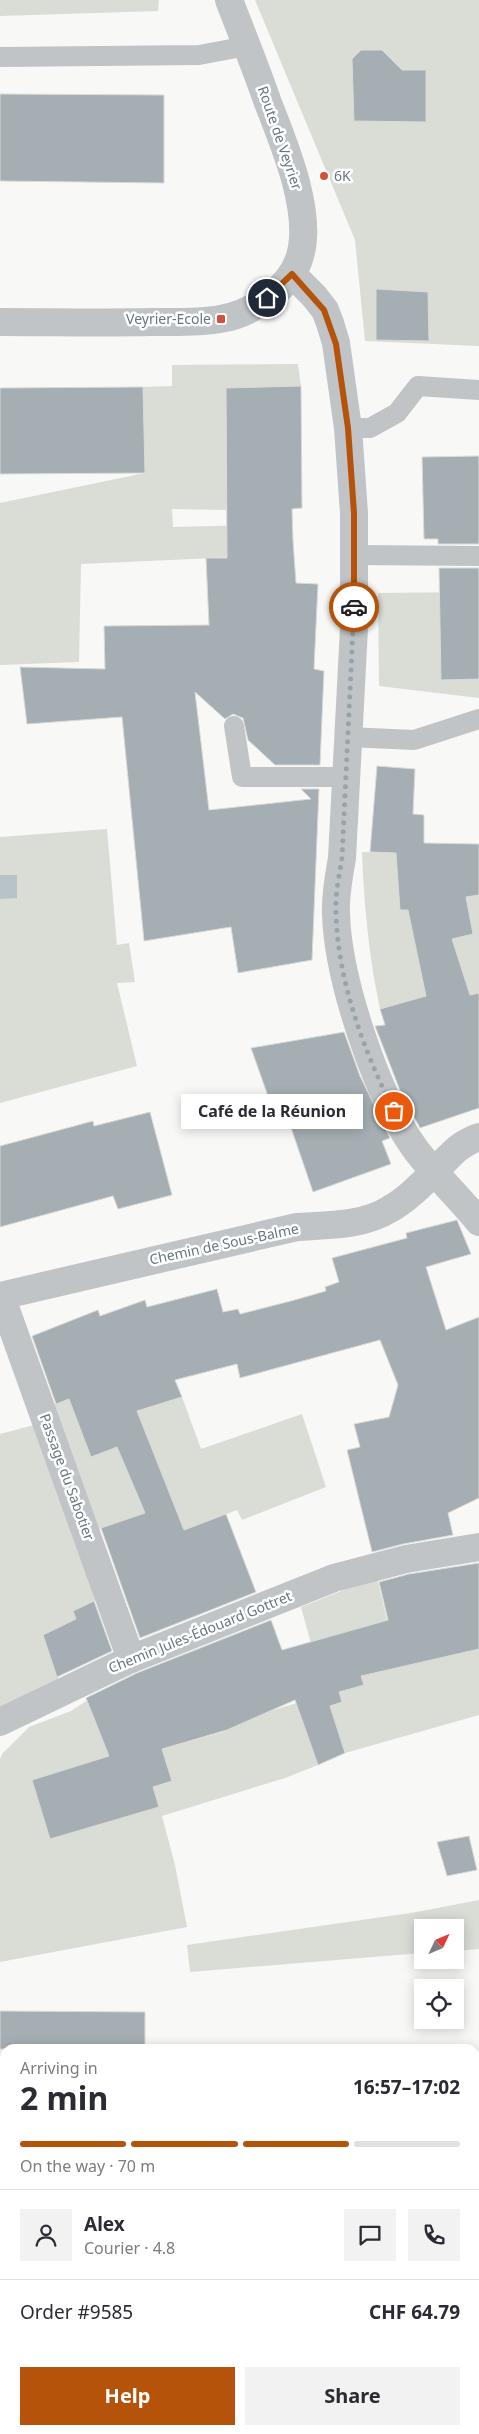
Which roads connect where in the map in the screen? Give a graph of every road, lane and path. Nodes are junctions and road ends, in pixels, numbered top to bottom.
1 (229, 0) edge
2 (248, 46) junction
3 (0, 57) edge
4 (292, 274) junction
5 (0, 322) edge
6 (479, 390) edge
7 (348, 428) junction
8 (353, 555) junction
9 (479, 556) edge
10 (479, 719) edge
11 (234, 726) dead end
12 (348, 736) junction
13 (346, 777) junction
14 (479, 1137) edge
15 (435, 1172) junction
16 (479, 1222) edge
17 (0, 1296) edge
18 (479, 1546) edge
19 (131, 1659) junction
20 (0, 1722) edge

1 - 2 street, Route de Veyrier
2 - 3 lane
2 - 4 street, Route de Veyrier
4 - 5 street
4 - 7 street
6 - 7 lane
7 - 8 street
8 - 9 lane
8 - 12 street
10 - 12 lane
11 - 13 lane
12 - 13 street
13 - 15 street
14 - 15 street, Chemin de Sous-Balme
15 - 16 street
15 - 17 street, Chemin de Sous-Balme
17 - 19 street, Passage du Sabotier
18 - 19 street, Chemin Jules-Édouard Gottret
19 - 20 street, Chemin Jules-Édouard Gottret

